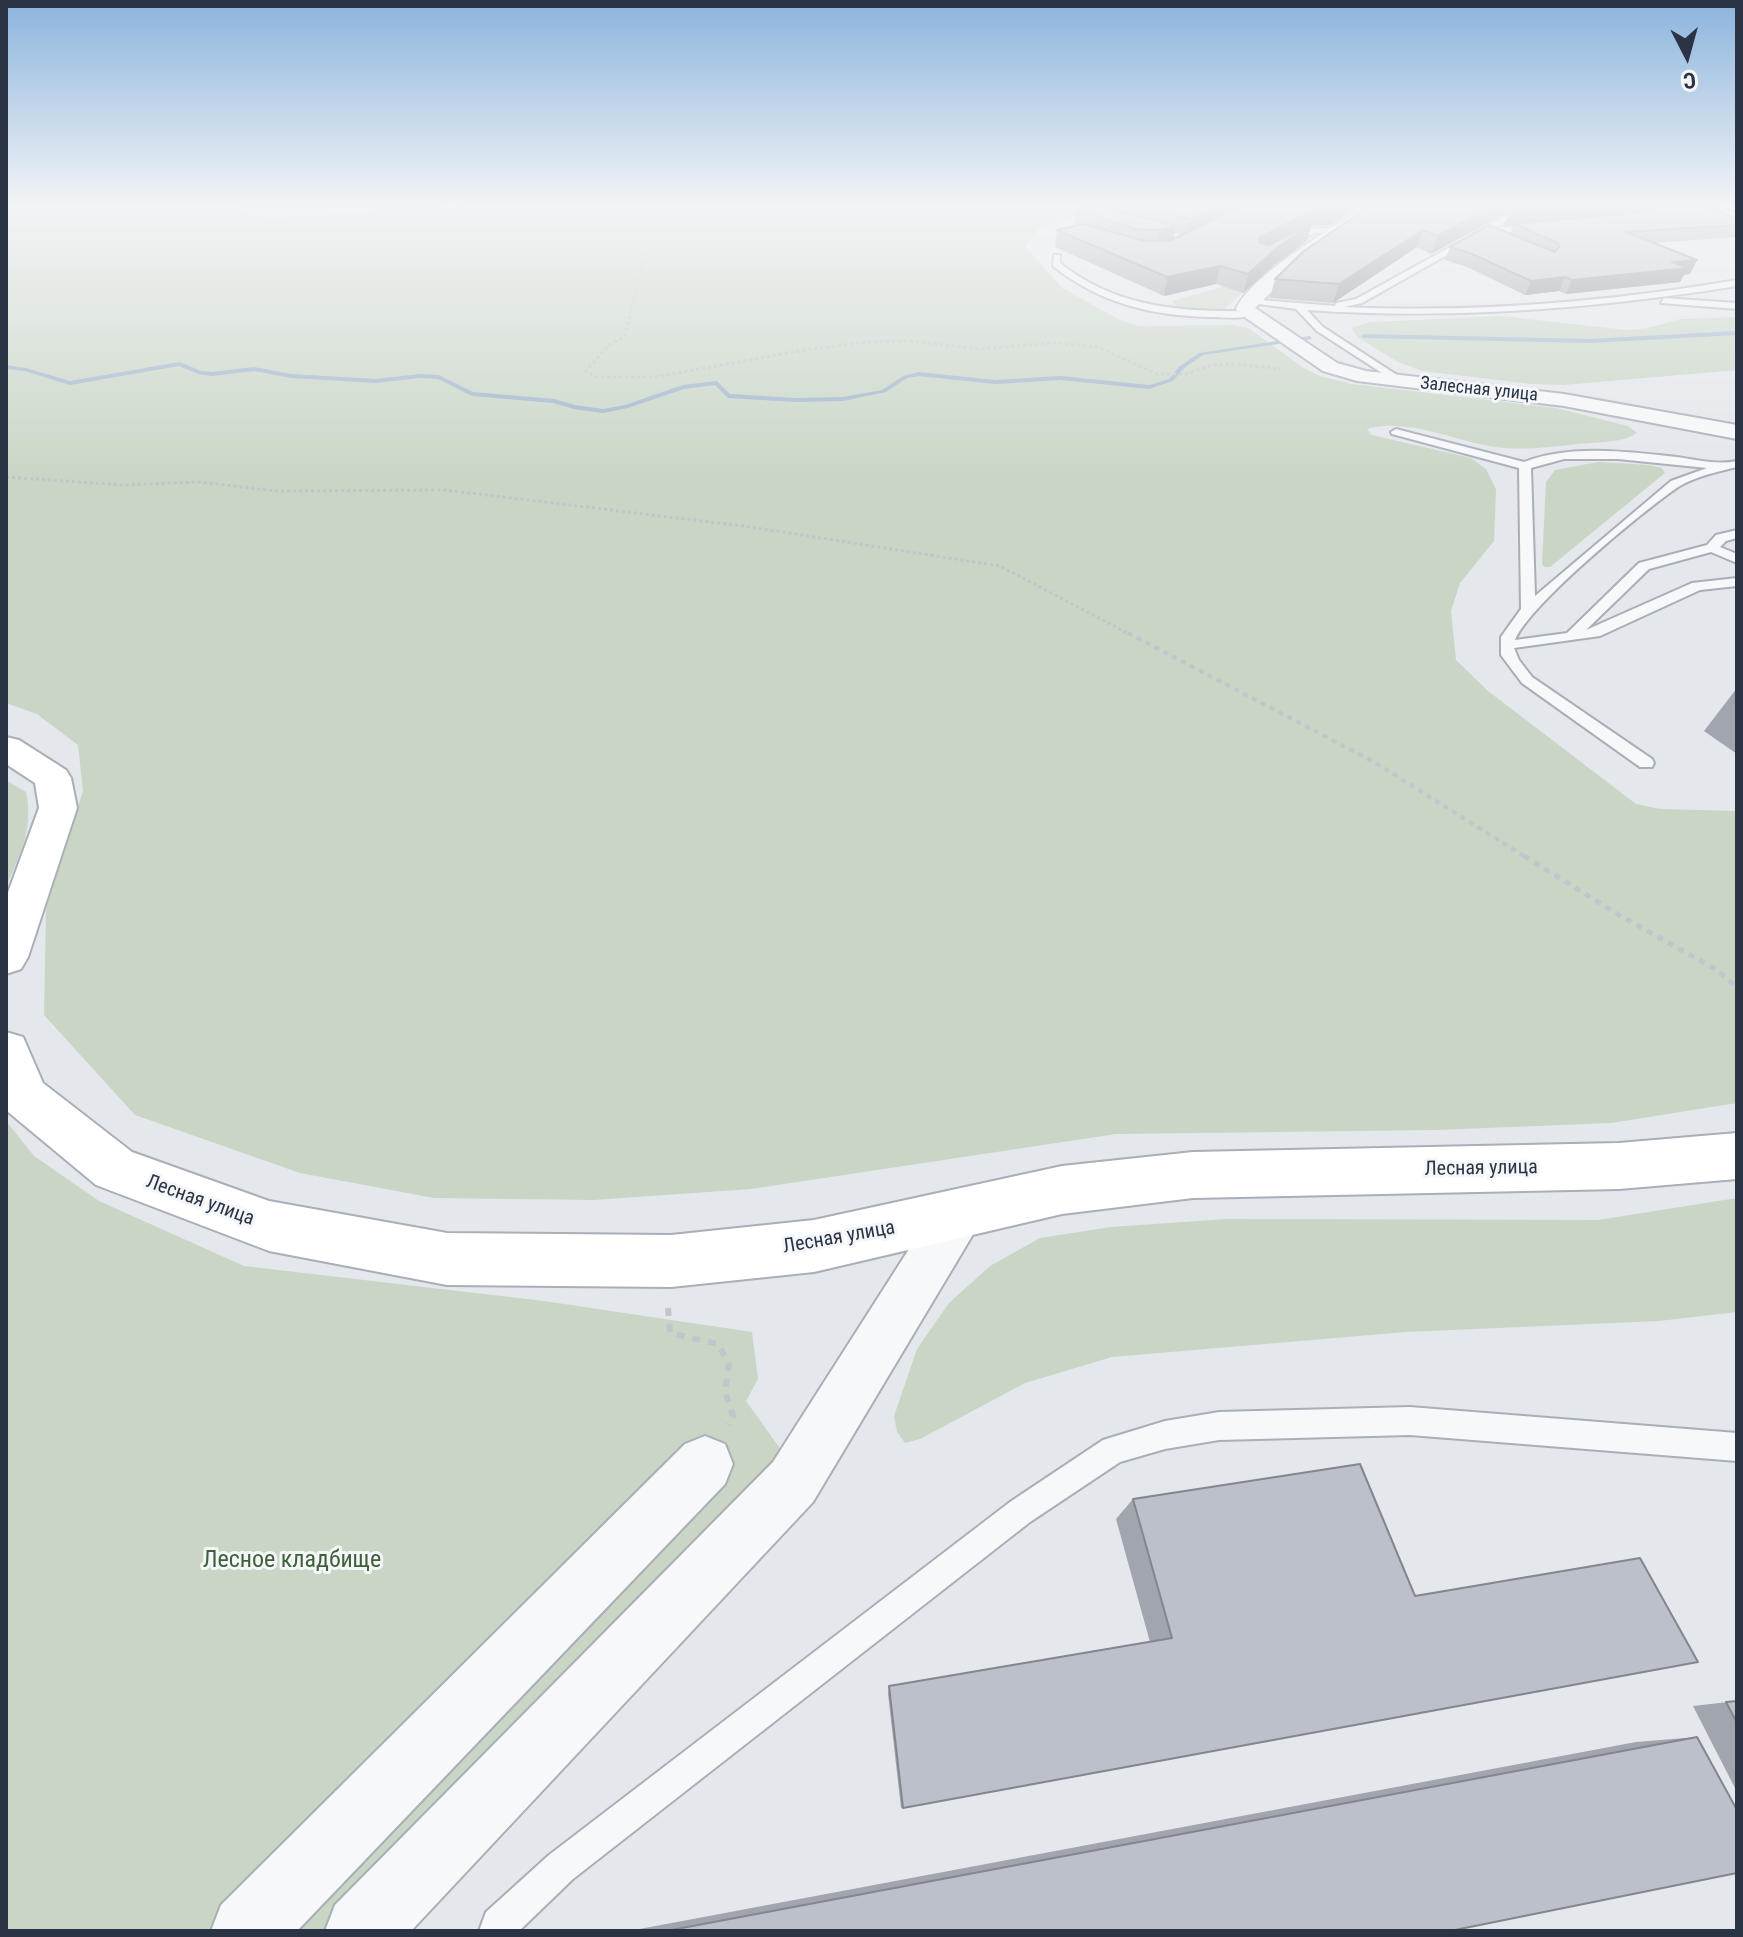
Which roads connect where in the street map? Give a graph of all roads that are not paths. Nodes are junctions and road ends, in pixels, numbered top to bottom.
1 (1114, 295) edge
2 (1258, 295) edge
3 (1370, 295) edge
4 (1576, 295) edge
5 (1648, 295) edge
6 (1637, 297) junction
7 (1574, 304) junction
8 (1737, 306) edge
9 (1299, 307) junction
10 (1249, 308) junction
11 (1399, 381) junction
12 (1396, 432) dead end
13 (1737, 432) edge
14 (1733, 465) edge
15 (1525, 466) junction
16 (1737, 534) edge
17 (1712, 548) junction
18 (1737, 559) edge
19 (1737, 582) edge
20 (1528, 609) junction
21 (1571, 637) junction
22 (1506, 645) junction
23 (6, 748) edge
24 (1646, 763) dead end
25 (6, 957) edge
26 (6, 1051) edge
27 (1737, 1156) edge
28 (958, 1215) junction
29 (1737, 1447) edge
30 (705, 1464) road end
31 (247, 1931) edge
32 (361, 1931) edge
33 (497, 1931) edge

1 - 10 lane
2 - 10 street
3 - 9 lane
4 - 7 lane
5 - 6 lane
6 - 7 lane
6 - 8 lane
7 - 9 lane
9 - 10 lane
9 - 11 lane
10 - 11 street, Залесная улица
11 - 13 street, Залесная улица
12 - 15 lane
14 - 15 lane
14 - 20 lane
15 - 20 lane
16 - 17 lane
17 - 18 lane
17 - 21 lane
19 - 21 lane
20 - 22 lane
21 - 22 lane
22 - 24 lane
23 - 25 main road
26 - 28 main road, Лесная улица
27 - 28 main road, Лесная улица
28 - 32 street
29 - 33 lane
30 - 31 street

